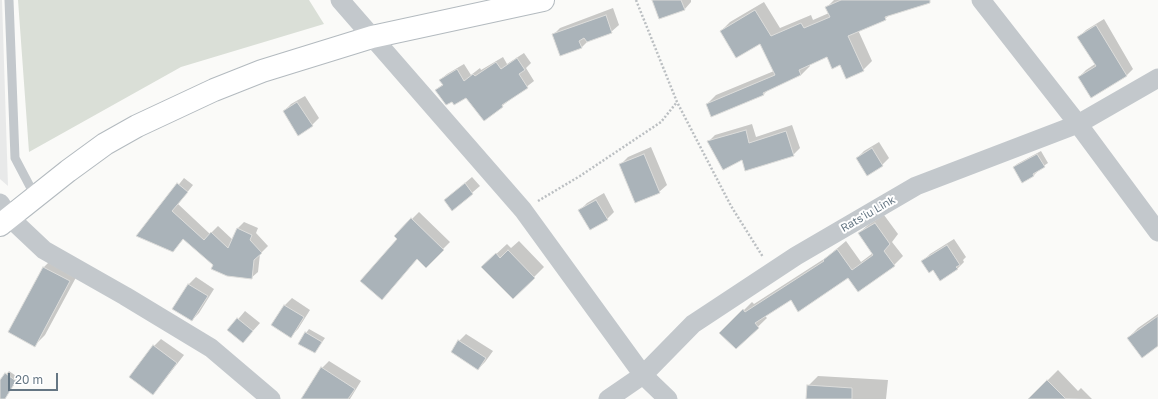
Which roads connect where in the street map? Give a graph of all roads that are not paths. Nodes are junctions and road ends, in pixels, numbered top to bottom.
1 (9, 0) edge
2 (340, 0) edge
3 (543, 0) edge
4 (981, 0) edge
5 (372, 37) junction
6 (1158, 78) edge
7 (1078, 124) junction
8 (34, 196) junction
9 (3, 215) edge
10 (1158, 232) edge
11 (643, 375) junction
12 (271, 399) edge
13 (608, 399) edge
14 (668, 399) edge

1 - 8 lane
2 - 5 street
3 - 5 main road
4 - 7 street
5 - 8 main road
5 - 11 street
6 - 7 street, Rats'iu Link
7 - 10 street
7 - 11 street, Rats'iu Link
8 - 9 main road
9 - 12 street
11 - 13 street, Rats'iu Link
11 - 14 street

